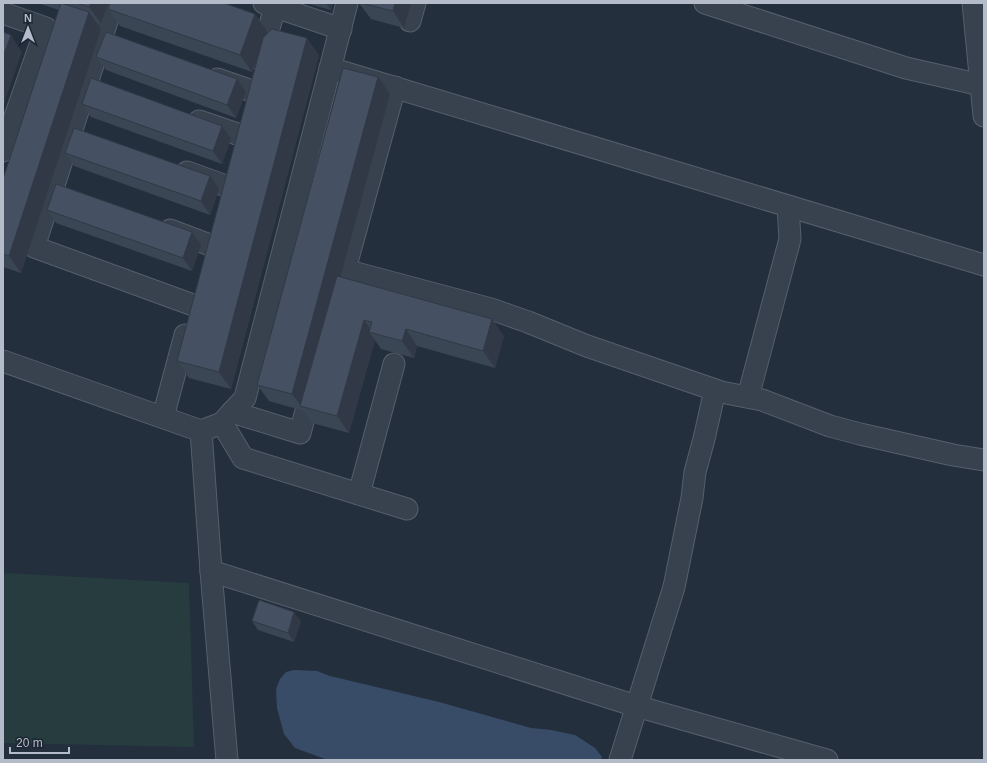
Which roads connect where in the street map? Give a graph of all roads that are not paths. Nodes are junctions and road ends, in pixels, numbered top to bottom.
1 (113, 3) edge
2 (347, 3) edge
3 (705, 3) edge
4 (973, 3) edge
5 (269, 4) edge
6 (3, 13) edge
7 (341, 29) junction
8 (981, 51) edge
9 (330, 68) junction
10 (199, 72) edge
11 (981, 85) junction
12 (395, 87) junction
13 (248, 104) junction
14 (182, 115) edge
15 (984, 116) edge
16 (3, 150) edge
17 (167, 164) edge
18 (226, 186) edge
19 (788, 206) junction
20 (150, 222) edge
21 (210, 245) edge
22 (984, 265) edge
23 (345, 270) junction
24 (337, 299) edge
25 (3, 361) edge
26 (394, 364) dead end
27 (319, 366) edge
28 (715, 390) junction
29 (748, 397) junction
30 (163, 417) junction
31 (227, 417) junction
32 (201, 431) junction
33 (984, 460) edge
34 (359, 494) junction
35 (407, 508) dead end
36 (211, 571) junction
37 (636, 706) junction
38 (227, 760) edge
39 (620, 760) edge
40 (827, 760) edge

1 - 30 street
2 - 7 street
3 - 11 street
4 - 8 street
5 - 7 street
5 - 13 street
6 - 16 street
7 - 9 street
8 - 11 street
9 - 12 street
9 - 31 street
10 - 13 street
11 - 15 street
12 - 19 street
12 - 23 street
13 - 14 street
17 - 18 street
19 - 22 street
19 - 29 street
20 - 21 street
23 - 24 street
23 - 28 street
25 - 30 street
26 - 34 street
27 - 31 street
28 - 29 street
28 - 37 street
29 - 33 street
30 - 32 street
31 - 32 street
31 - 34 street
32 - 36 street
34 - 35 street
36 - 37 street
36 - 38 street
37 - 39 street
37 - 40 street

